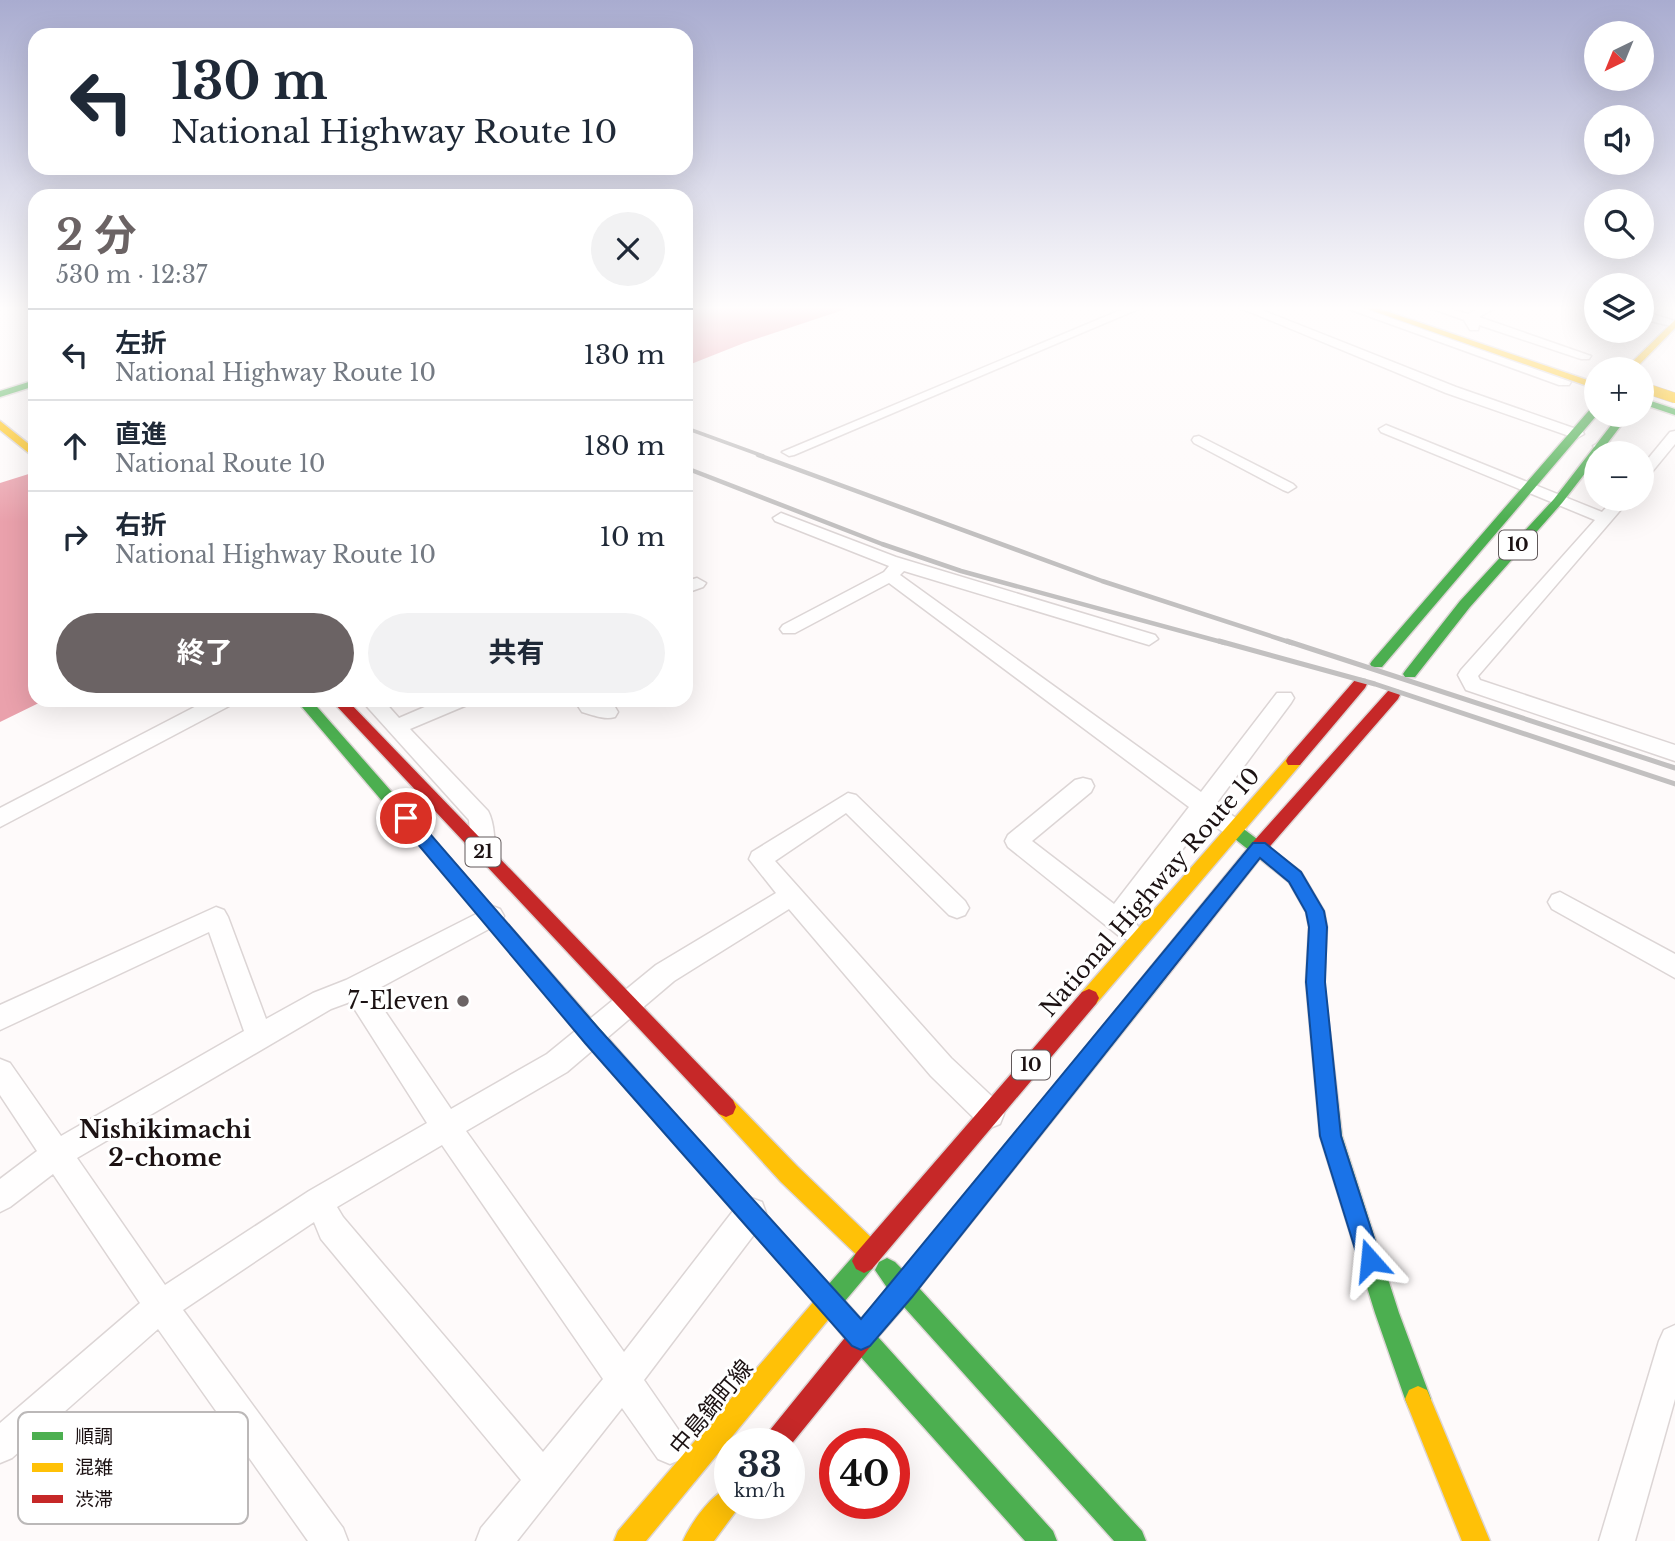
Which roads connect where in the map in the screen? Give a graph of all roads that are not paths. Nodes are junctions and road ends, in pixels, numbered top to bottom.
1 (964, 379) edge
2 (1423, 379) edge
3 (1556, 379) edge
4 (1564, 382) dead end
5 (28, 387) edge
6 (1654, 387) edge
7 (1654, 389) edge
8 (1654, 391) edge
9 (1675, 391) edge
10 (1675, 398) edge
11 (3, 401) edge
12 (1654, 405) edge
13 (1675, 405) edge
14 (1675, 412) edge
15 (0, 424) edge
16 (1584, 425) edge
17 (1385, 429) dead end
18 (1577, 434) junction
19 (1675, 435) edge
20 (1199, 440) dead end
21 (28, 449) edge
22 (789, 452) dead end
23 (1654, 457) edge
24 (1584, 467) edge
25 (1288, 487) dead end
26 (1528, 488) junction
27 (1558, 501) junction
28 (1612, 511) edge
29 (781, 518) dead end
30 (1605, 519) junction
31 (895, 570) junction
32 (789, 629) dead end
33 (1149, 639) dead end
34 (1377, 664) dead end
35 (1409, 674) dead end
36 (1360, 684) dead end
37 (1393, 695) dead end
38 (1284, 698) dead end
39 (212, 707) edge
40 (309, 707) edge
41 (345, 707) edge
42 (377, 707) edge
43 (443, 707) edge
44 (589, 707) edge
45 (608, 712) dead end
46 (396, 727) junction
47 (1675, 753) edge
48 (1083, 786) dead end
49 (1202, 805) junction
50 (0, 818) edge
51 (1235, 829) junction
52 (1259, 848) junction
53 (483, 852) junction
54 (793, 895) junction
55 (1560, 902) dead end
56 (957, 908) dead end
57 (492, 916) junction
58 (1116, 920) junction
59 (1141, 938) junction
60 (1675, 967) edge
61 (355, 988) junction
62 (627, 1005) junction
63 (0, 1018) edge
64 (592, 1036) junction
65 (260, 1038) junction
66 (0, 1072) edge
67 (990, 1114) junction
68 (448, 1129) junction
69 (58, 1153) junction
70 (0, 1197) edge
71 (319, 1201) junction
72 (751, 1213) junction
73 (871, 1253) junction
74 (904, 1289) junction
75 (829, 1301) junction
76 (162, 1306) junction
77 (861, 1338) junction
78 (1675, 1340) edge
79 (624, 1379) junction
80 (39, 1412) edge
81 (238, 1412) edge
82 (248, 1426) edge
83 (788, 1428) edge
84 (18, 1430) edge
85 (0, 1446) edge
86 (670, 1447) dead end
87 (543, 1479) junction
88 (734, 1524) edge
89 (330, 1541) edge
90 (494, 1541) edge
91 (628, 1541) edge
92 (697, 1541) edge
93 (1043, 1541) edge
94 (1132, 1541) edge
95 (1476, 1541) edge
96 (1617, 1541) edge

1 - 22 street
2 - 18 street
3 - 4 street
5 - 11 main road
6 - 9 main road
7 - 10 main road, bridge
8 - 13 main road
12 - 14 main road
15 - 21 main road
16 - 18 main road, 10
17 - 26 street
18 - 26 main road, 10
19 - 23 street
20 - 25 street
24 - 27 main road, 10
26 - 27 street
26 - 34 main road, 10
27 - 30 street
27 - 35 main road, 10
28 - 30 street
29 - 31 street
30 - 47 street
31 - 32 street
31 - 33 street
31 - 49 street
36 - 51 main road, National Highway Route 10 / 10
37 - 52 main road, 10
38 - 49 street
39 - 50 street
40 - 57 main road, 21
41 - 53 main road, 21
42 - 46 street
43 - 46 street
44 - 45 street
46 - 53 street
48 - 58 street
49 - 51 street
49 - 58 street
51 - 52 main road
51 - 59 main road, National Highway Route 10 / 10
52 - 74 main road, 10
52 - 95 main road
53 - 62 main road, 21
54 - 56 street
54 - 62 street
54 - 67 street
55 - 60 street
57 - 61 street
57 - 64 main road, 21
58 - 59 street
59 - 67 main road, National Highway Route 10 / 10
61 - 65 street
61 - 68 street
62 - 64 street
62 - 73 main road, 21
63 - 65 street
64 - 68 street
64 - 72 main road, 21
65 - 69 street
66 - 69 street
67 - 73 main road, National Highway Route 10 / 10
68 - 71 street
68 - 79 street
69 - 70 street
69 - 76 street
71 - 76 street
71 - 87 street
72 - 75 main road, 21
72 - 79 street
73 - 74 main road
73 - 75 main road, National Highway Route 10 / 10
74 - 77 main road, 10
74 - 94 main road
75 - 77 main road
75 - 91 main road, 中島錦町線
76 - 80 street
76 - 81 street
77 - 83 main road
77 - 93 main road
78 - 96 street
79 - 86 street
79 - 87 street
82 - 89 street
84 - 85 street
87 - 90 street
88 - 92 main road

